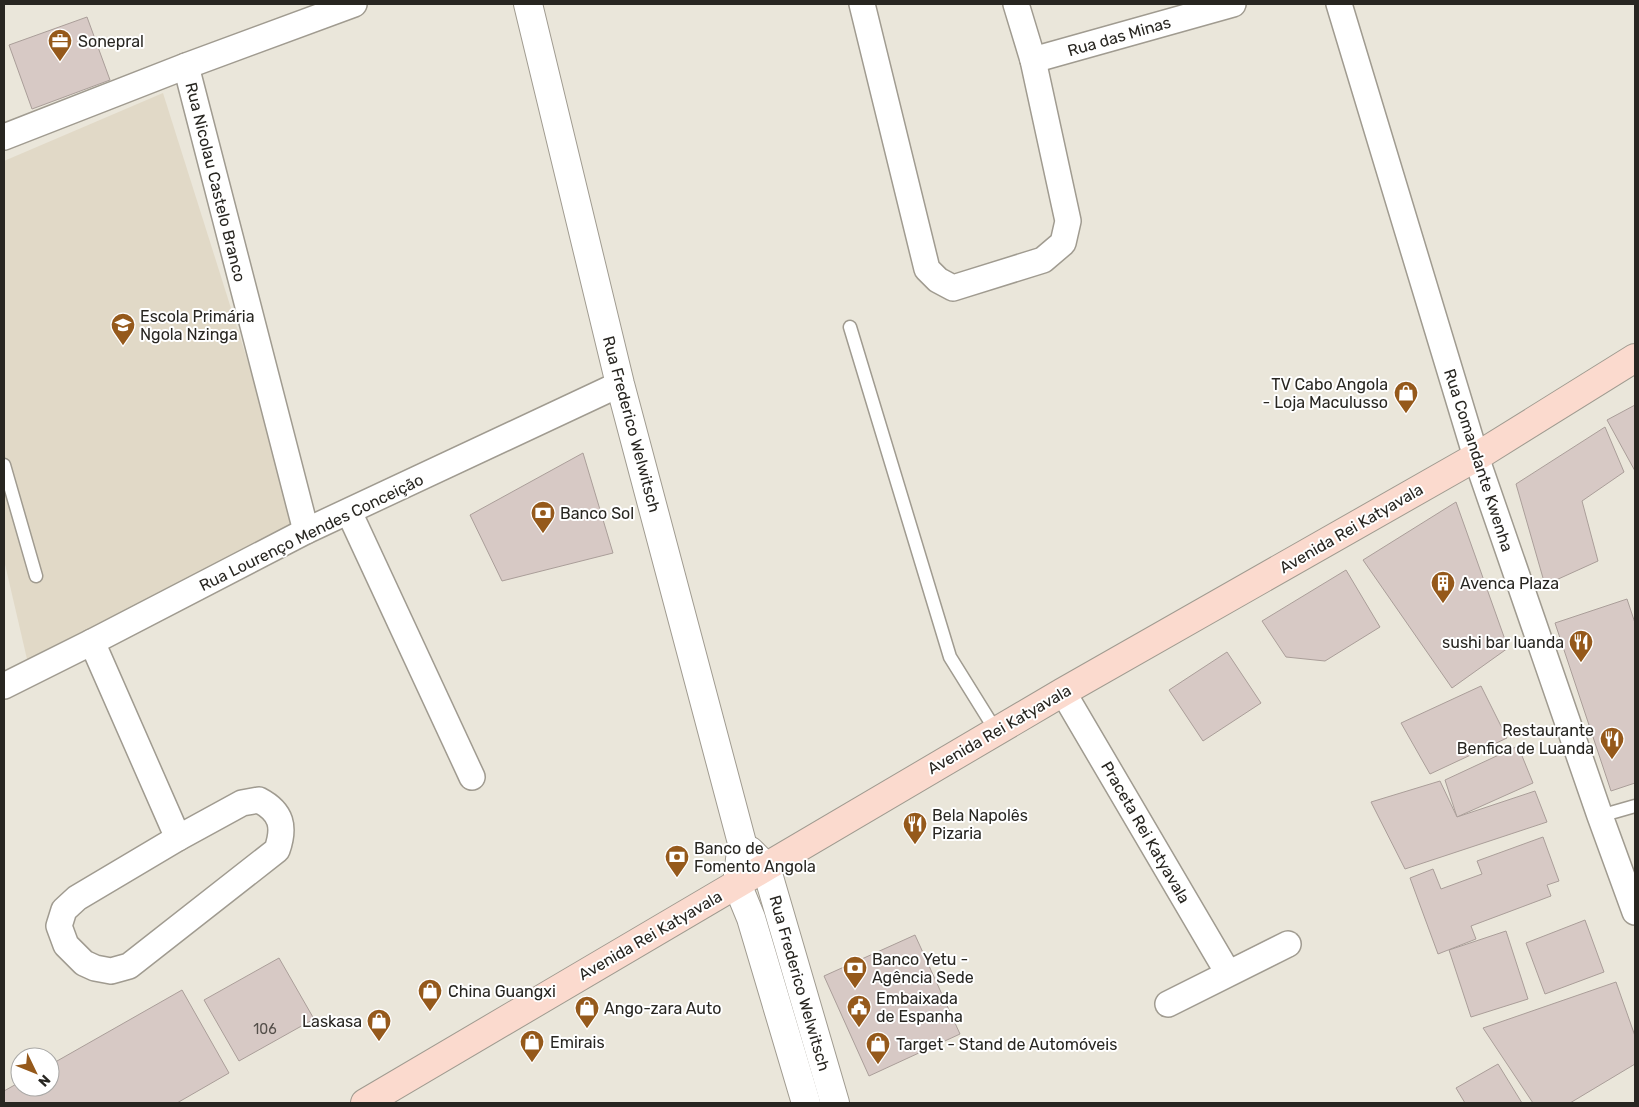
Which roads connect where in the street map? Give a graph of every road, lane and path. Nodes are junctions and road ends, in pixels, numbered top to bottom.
1 (354, 4) edge
2 (528, 4) edge
3 (862, 4) edge
4 (1016, 4) edge
5 (1233, 4) edge
6 (1339, 4) edge
7 (1033, 60) junction
8 (186, 66) junction
9 (4, 137) edge
10 (850, 327) dead end
11 (1635, 358) edge
12 (620, 384) junction
13 (1476, 456) junction
14 (4, 465) edge
15 (349, 512) junction
16 (306, 531) junction
17 (36, 576) dead end
18 (92, 642) junction
19 (4, 686) edge
20 (1063, 692) junction
21 (996, 731) junction
22 (472, 777) dead end
23 (1635, 806) edge
24 (1600, 816) junction
25 (178, 838) junction
26 (742, 843) junction
27 (766, 867) junction
28 (737, 884) junction
29 (1635, 912) edge
30 (1288, 944) dead end
31 (1228, 973) junction
32 (1168, 1004) dead end
33 (365, 1103) edge
34 (806, 1103) edge
35 (835, 1103) edge

1 - 8 street
2 - 12 street, Rua Frederico Welwitsch
3 - 7 street
4 - 7 street
5 - 7 street, Rua das Minas
6 - 13 street, Rua Comandante Kwenha
8 - 9 street
8 - 16 street, Rua Nicolau Castelo Branco
10 - 21 lane
11 - 13 main road, Avenida Rei Katyavala
12 - 15 street, Rua Lourenço Mendes Conceição
12 - 26 street, Rua Frederico Welwitsch
13 - 20 main road, Avenida Rei Katyavala
13 - 24 street, Rua Comandante Kwenha
14 - 17 lane
15 - 16 street, Rua Lourenço Mendes Conceição
15 - 22 street
16 - 18 street, Rua Lourenço Mendes Conceição
18 - 19 street, Rua Lourenço Mendes Conceição
18 - 25 street
20 - 21 main road, Avenida Rei Katyavala
20 - 31 street, Praceta Rei Katyavala
21 - 27 main road, Avenida Rei Katyavala
23 - 24 lane
24 - 29 street, Rua Comandante Kwenha
25 - 25 street
26 - 27 street, Rua Frederico Welwitsch
26 - 28 street, Rua Frederico Welwitsch
27 - 28 main road, Avenida Rei Katyavala
27 - 35 street, Rua Frederico Welwitsch
28 - 33 main road, Avenida Rei Katyavala
28 - 34 street, Rua Frederico Welwitsch
30 - 31 street
31 - 32 street

